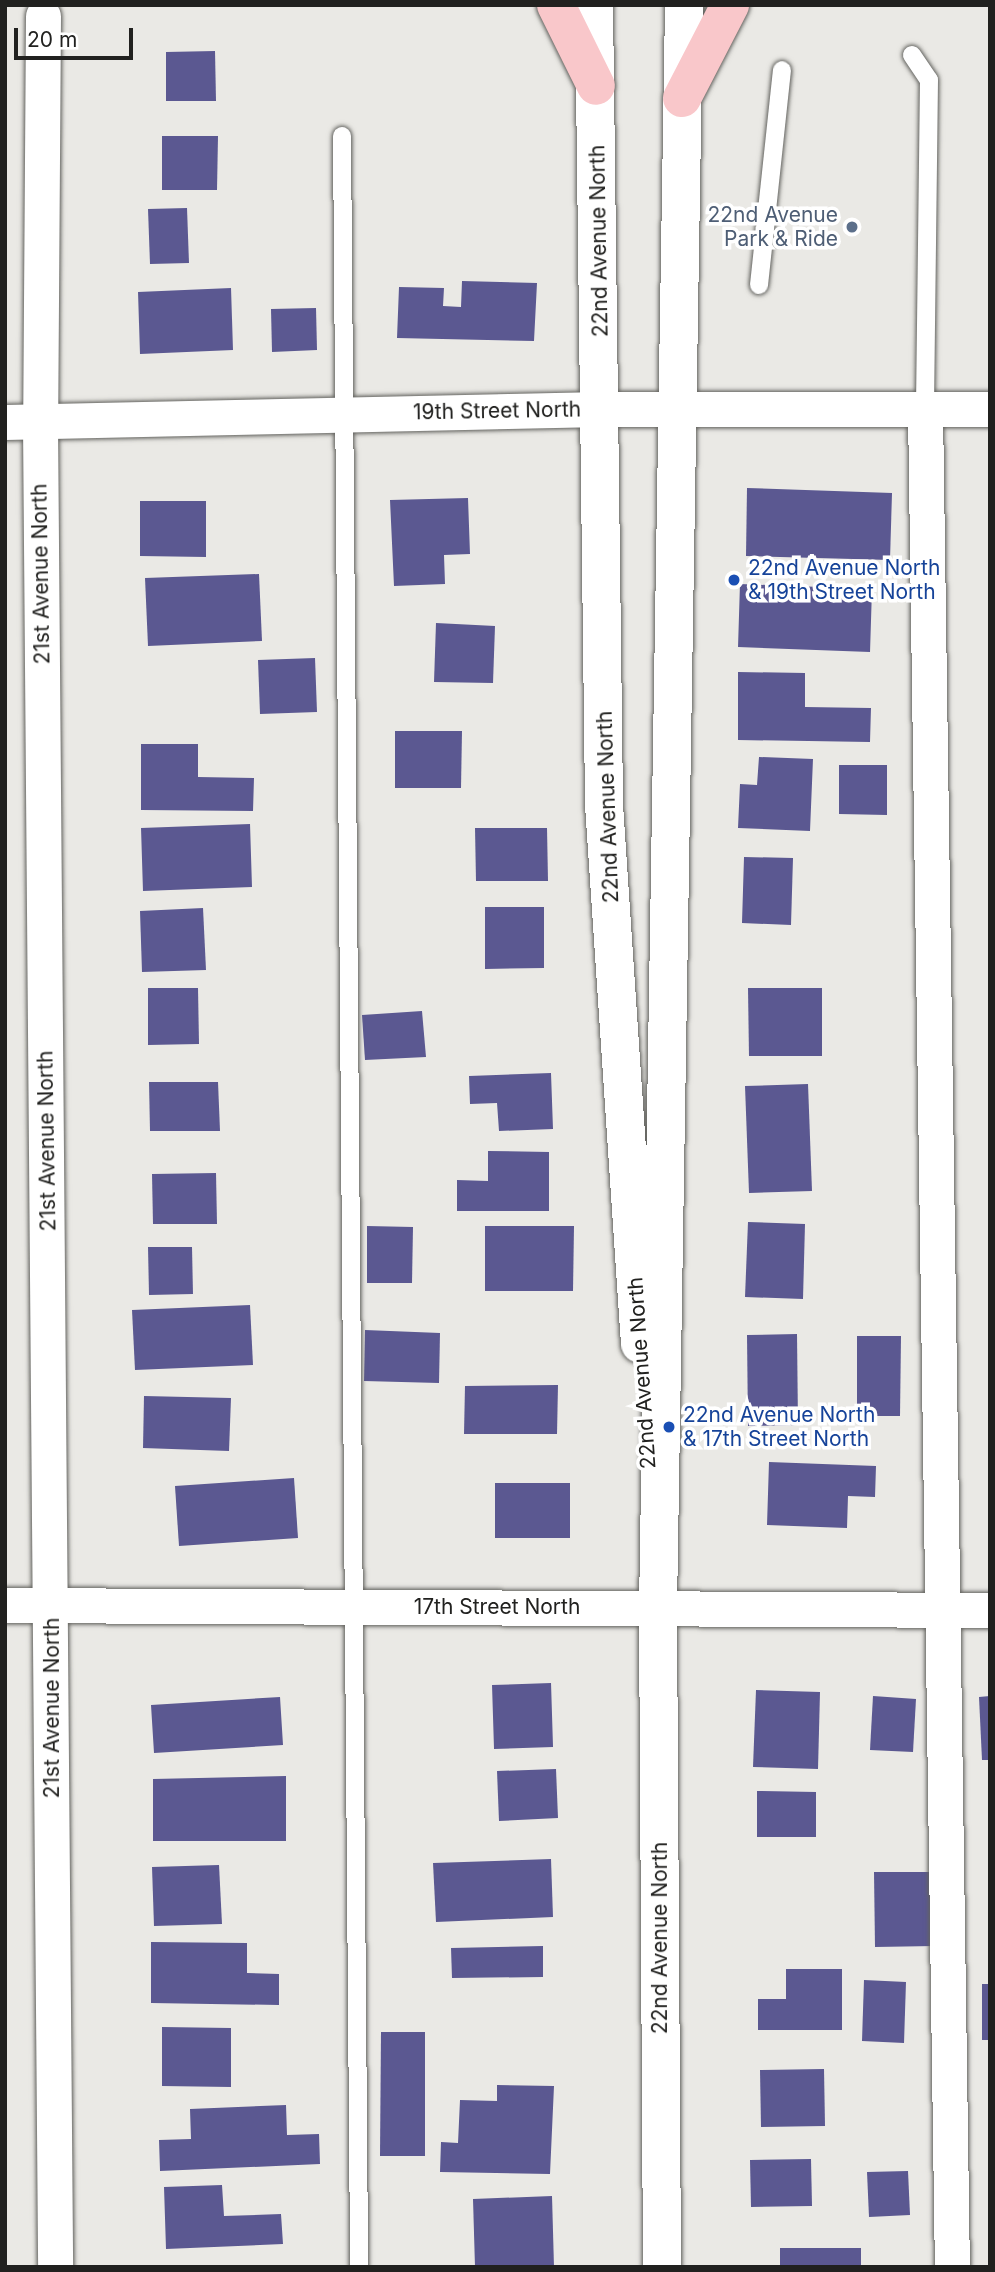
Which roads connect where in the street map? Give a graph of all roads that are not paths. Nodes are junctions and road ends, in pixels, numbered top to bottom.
1 (556, 5) edge
2 (594, 5) edge
3 (684, 5) edge
4 (730, 5) edge
5 (43, 16) dead end
6 (912, 55) dead end
7 (782, 71) dead end
8 (596, 86) junction
9 (682, 99) junction
10 (342, 136) dead end
11 (759, 285) dead end
12 (602, 409) junction
13 (680, 409) junction
14 (925, 409) junction
15 (990, 409) edge
16 (343, 415) junction
17 (5, 422) edge
18 (40, 422) junction
19 (52, 1604) junction
20 (5, 1605) edge
21 (357, 1606) junction
22 (658, 1608) junction
23 (939, 1610) junction
24 (990, 1610) edge
25 (55, 2267) edge
26 (359, 2267) edge
27 (662, 2267) edge
28 (952, 2267) edge

1 - 8 highway
2 - 8 main road, 22nd Avenue North
3 - 9 main road, 22nd Avenue North
4 - 9 highway
5 - 18 street, 21st Avenue North
6 - 14 lane
7 - 11 lane
8 - 12 main road, 22nd Avenue North
9 - 13 main road, 22nd Avenue North
10 - 16 lane
12 - 13 street, 19th Street North
12 - 16 street, 19th Street North
12 - 22 main road, 22nd Avenue North
13 - 14 street, 19th Street North
13 - 22 main road, 22nd Avenue North
14 - 15 street, 19th Street North
14 - 23 street
16 - 18 street, 19th Street North
16 - 21 lane
17 - 18 street, 19th Street North
18 - 19 street, 21st Avenue North
19 - 20 street, 17th Street North
19 - 21 street, 17th Street North
19 - 25 street, 21st Avenue North
21 - 22 street, 17th Street North
21 - 26 lane
22 - 23 street, 17th Street North
22 - 27 main road, 22nd Avenue North
23 - 24 street, 17th Street North
23 - 28 street

